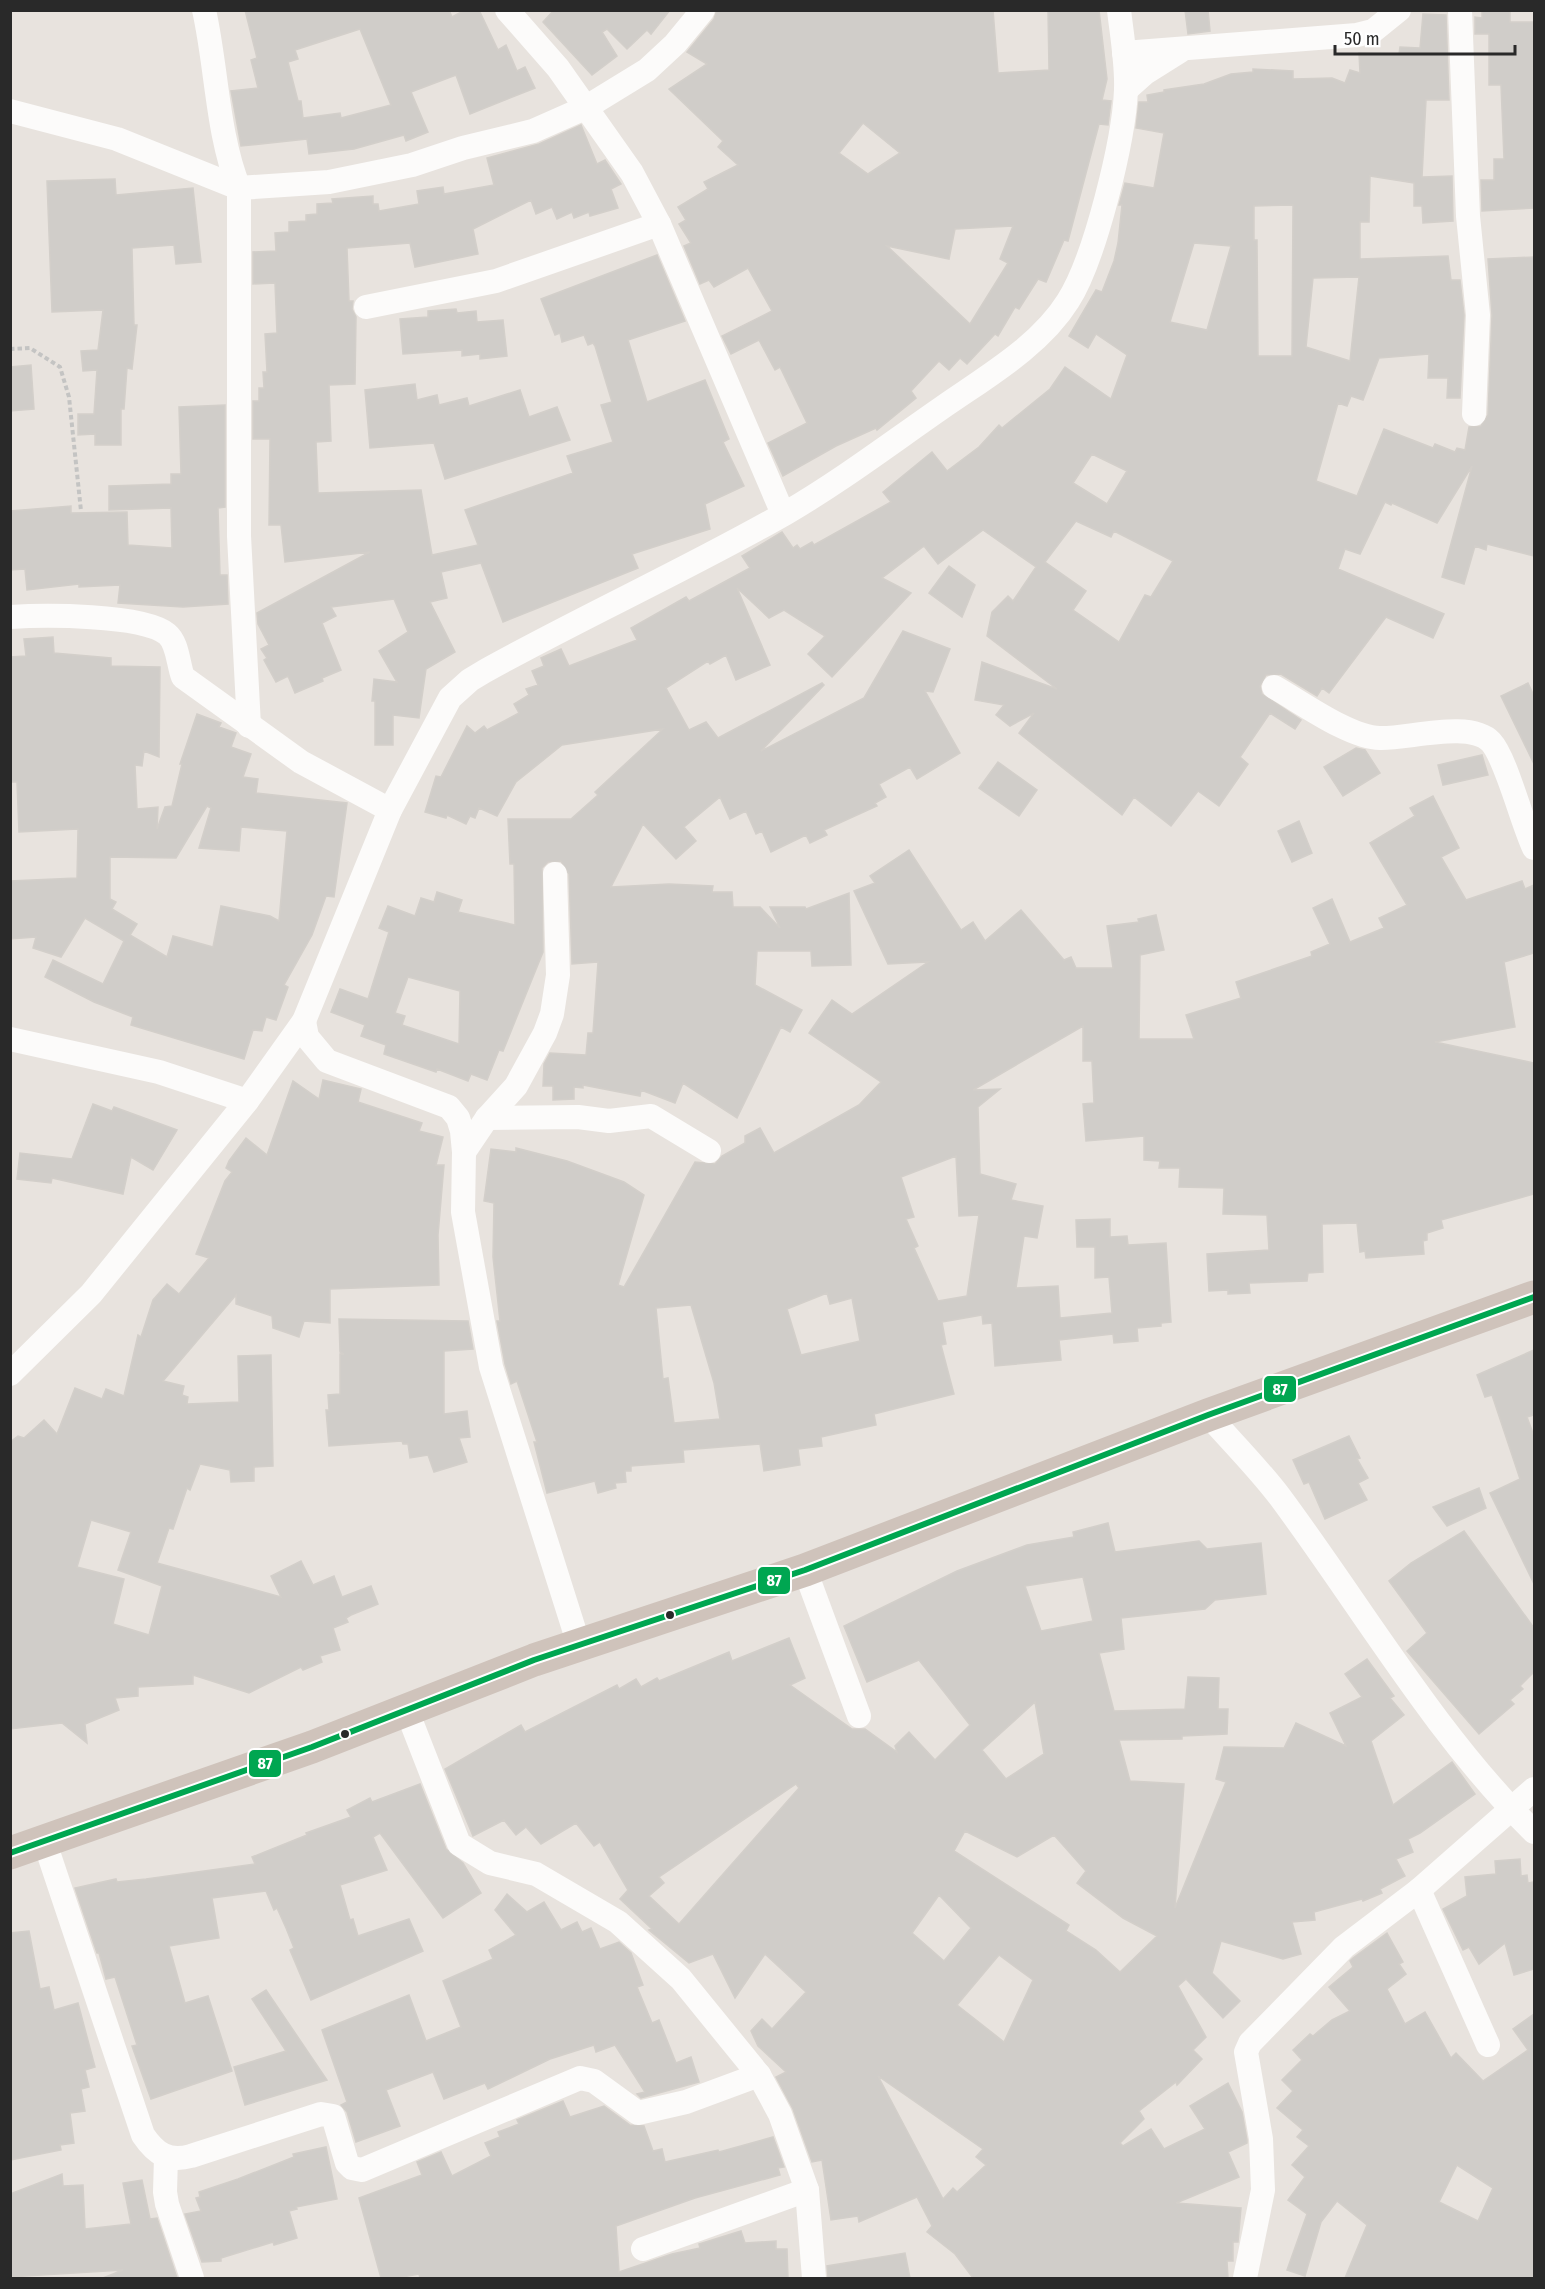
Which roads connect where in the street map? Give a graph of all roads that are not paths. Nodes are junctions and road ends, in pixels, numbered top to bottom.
1 (204, 10) edge
2 (507, 10) edge
3 (704, 10) edge
4 (1119, 10) edge
5 (1399, 10) edge
6 (1460, 10) edge
7 (1183, 49) junction
8 (1124, 53) junction
9 (1126, 90) junction
10 (585, 108) junction
11 (10, 111) edge
12 (239, 188) junction
13 (659, 224) junction
14 (366, 307) dead end
15 (1474, 414) dead end
16 (783, 514) junction
17 (10, 617) edge
18 (1274, 687) dead end
19 (249, 726) junction
20 (390, 810) junction
21 (1534, 848) edge
22 (555, 874) dead end
23 (304, 1021) junction
24 (10, 1039) edge
25 (248, 1101) junction
26 (487, 1118) junction
27 (709, 1151) dead end
28 (464, 1152) junction
29 (1534, 1297) edge
30 (10, 1374) edge
31 (1208, 1415) junction
32 (805, 1570) junction
33 (579, 1645) junction
34 (407, 1711) junction
35 (860, 1716) dead end
36 (1534, 1789) edge
37 (1511, 1809) junction
38 (1534, 1832) edge
39 (44, 1840) junction
40 (10, 1853) edge
41 (1419, 1890) junction
42 (1488, 2045) dead end
43 (759, 2075) junction
44 (166, 2157) junction
45 (807, 2190) junction
46 (643, 2249) dead end
47 (192, 2278) edge
48 (814, 2278) edge
49 (1245, 2278) edge

1 - 12 street
2 - 10 street
3 - 10 street
4 - 8 street
5 - 7 street
6 - 15 street
7 - 8 street
7 - 9 street
8 - 9 street
9 - 16 street
10 - 12 street
10 - 13 street
11 - 12 street
12 - 19 street
13 - 14 street
13 - 16 street
16 - 20 street
17 - 19 street
18 - 21 street
19 - 20 street
20 - 23 street
22 - 26 street
23 - 25 street
23 - 28 street
24 - 25 street
25 - 30 street
26 - 27 street
26 - 28 street
28 - 33 street
29 - 31 highway
31 - 32 highway
31 - 37 street
32 - 33 highway
32 - 35 street
33 - 34 highway
34 - 39 highway
34 - 43 street
36 - 37 street
37 - 38 street
37 - 41 street
39 - 40 highway
39 - 44 street
41 - 42 street
41 - 49 street
43 - 44 street
43 - 45 street
44 - 47 street
45 - 46 street
45 - 48 street

